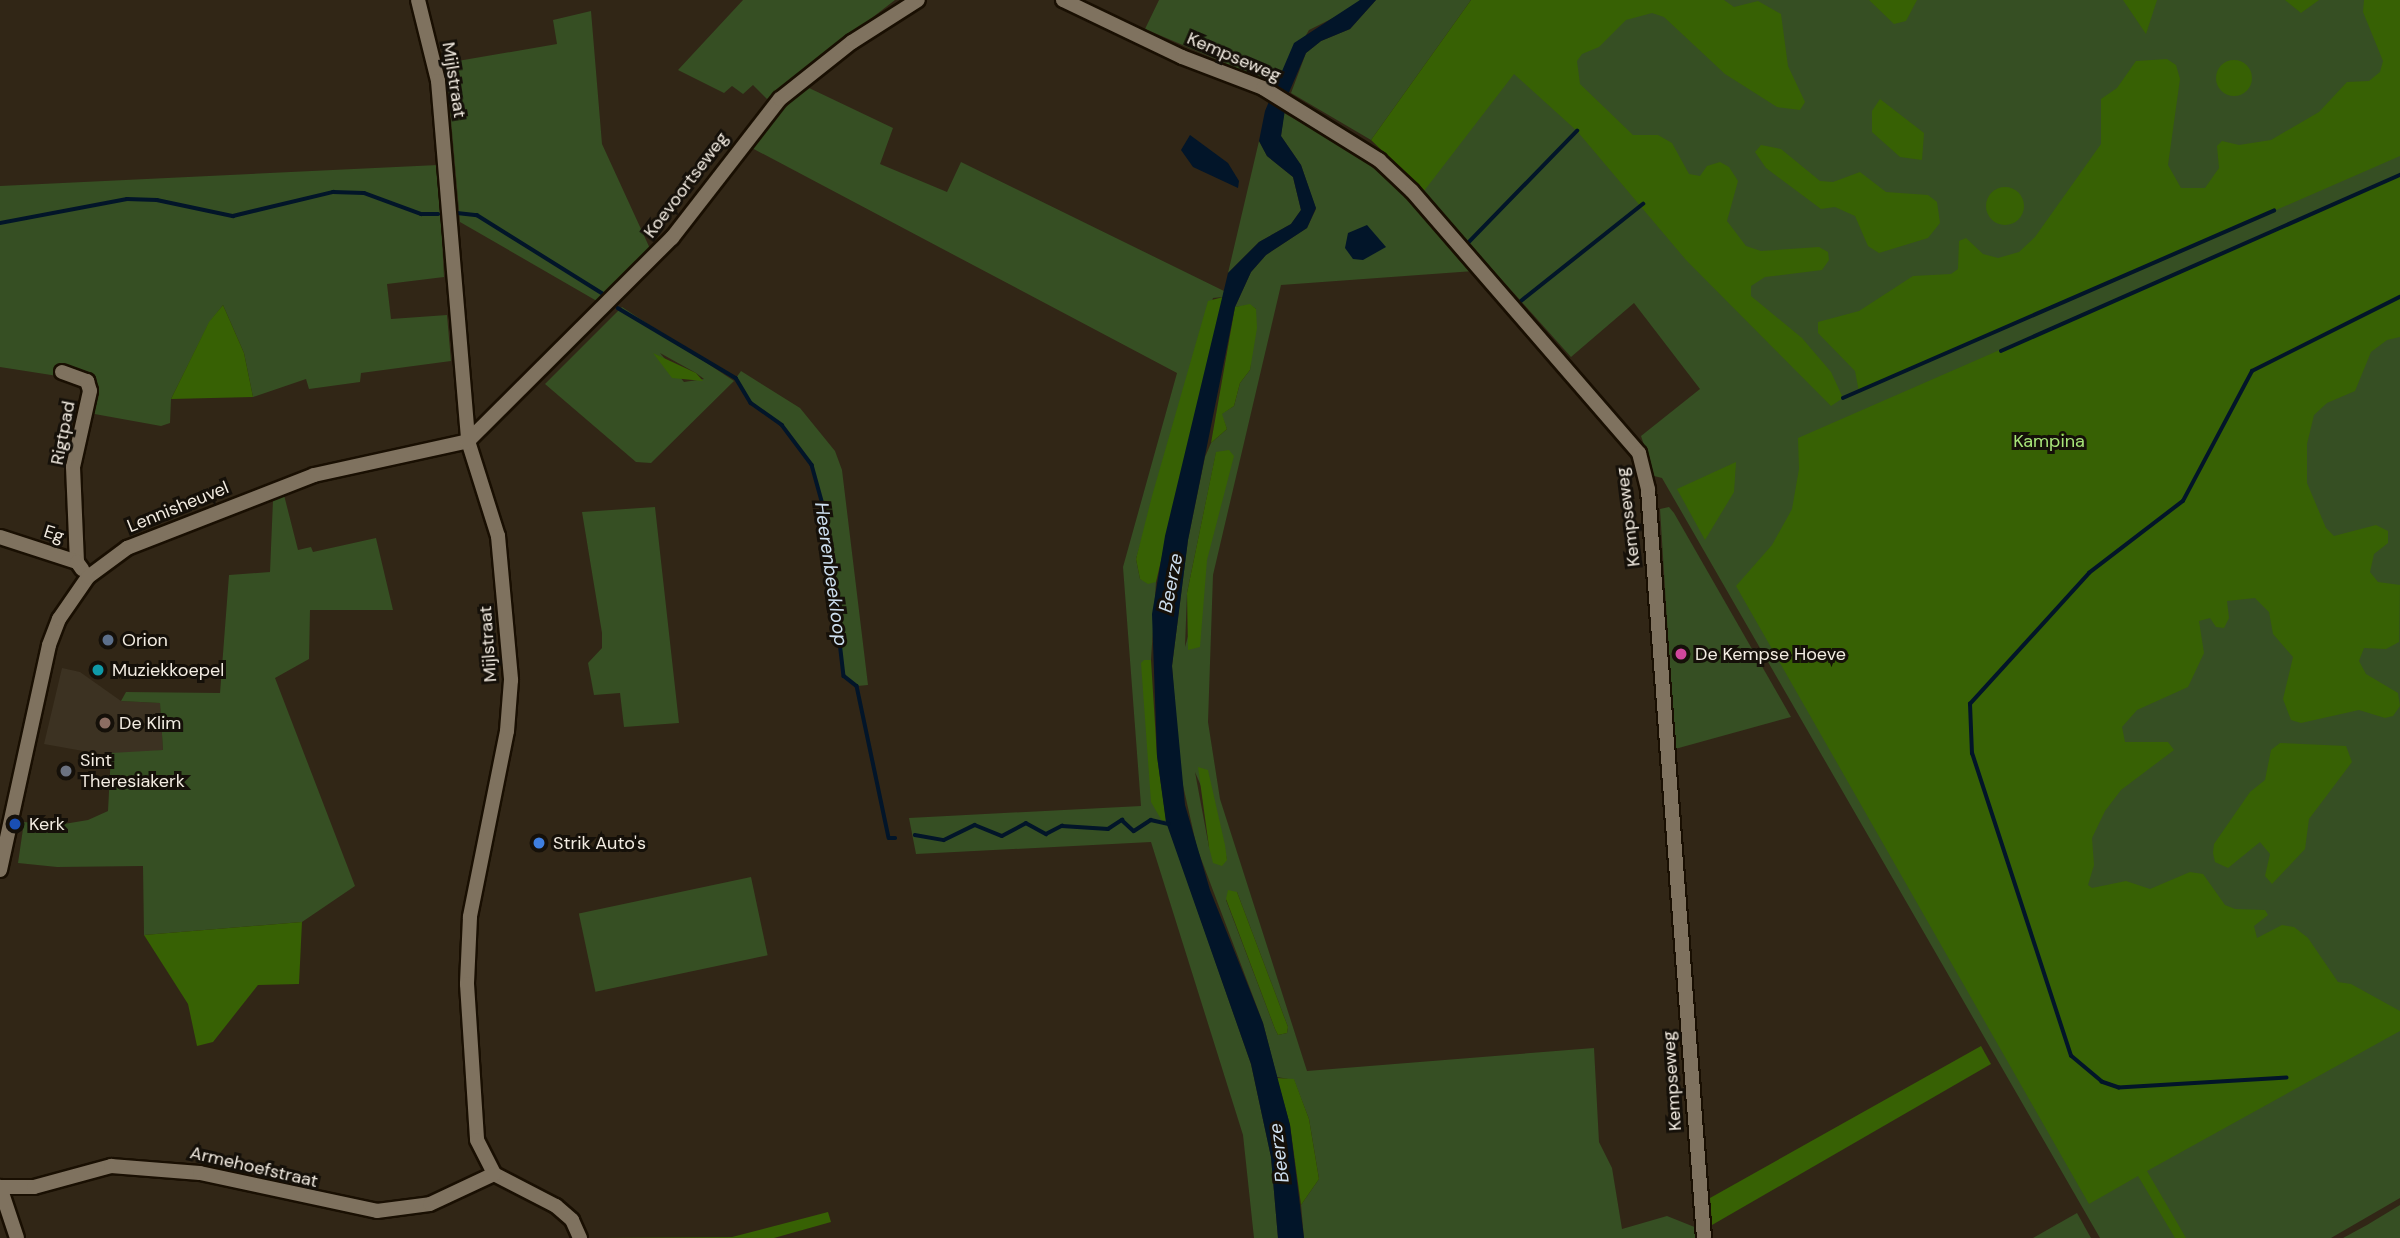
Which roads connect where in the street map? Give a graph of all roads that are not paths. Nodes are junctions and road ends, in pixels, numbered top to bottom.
1 (418, 0) edge
2 (918, 0) edge
3 (1063, 0) edge
4 (62, 372) dead end
5 (468, 441) junction
6 (0, 537) edge
7 (77, 562) junction
8 (88, 577) junction
9 (0, 870) edge
10 (494, 1174) junction
11 (0, 1187) edge
12 (17, 1238) edge
13 (580, 1238) edge
14 (1704, 1238) edge

1 - 5 street, Mijlstraat
2 - 5 street, Koevoortseweg
3 - 14 street, Kempseweg
4 - 7 street, Rigtpad
5 - 8 street, Lennisheuvel
5 - 10 street, Mijlstraat
6 - 7 street, Eg
7 - 8 street, Eg
8 - 9 street, Lennisheuvel
10 - 11 street, Armehoefstraat
10 - 13 street
11 - 12 street

